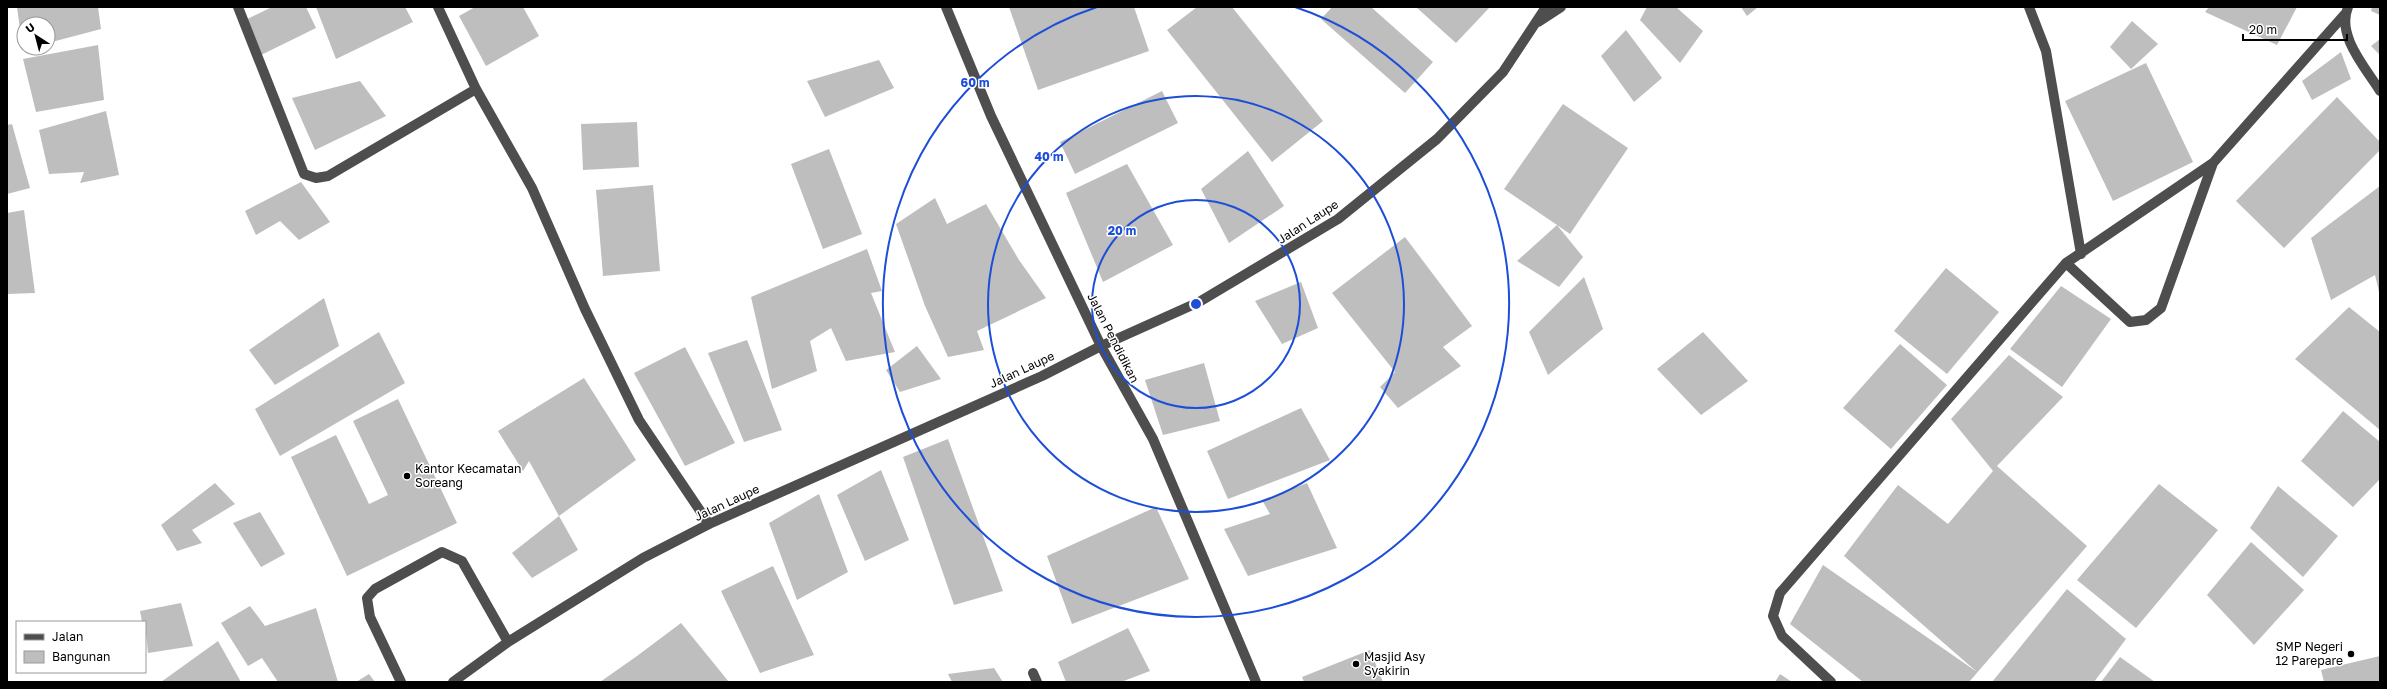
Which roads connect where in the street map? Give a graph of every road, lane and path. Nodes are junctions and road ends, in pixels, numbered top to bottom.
1 (238, 7) edge
2 (438, 7) edge
3 (946, 7) edge
4 (1546, 7) edge
5 (1561, 7) edge
6 (2030, 7) edge
7 (2346, 11) edge
8 (1536, 24) junction
9 (476, 89) junction
10 (2380, 91) edge
11 (2213, 163) junction
12 (2081, 254) junction
13 (2066, 263) junction
14 (1101, 346) junction
15 (709, 524) junction
16 (508, 642) junction
17 (401, 682) edge
18 (453, 682) edge
19 (1256, 682) edge
20 (1831, 682) edge

1 - 9 street
2 - 9 street
3 - 14 street, Jalan Pendidikan
4 - 8 street, Jalan Laupe
5 - 8 street
6 - 12 street
7 - 10 street
7 - 11 street
8 - 14 street, Jalan Laupe
9 - 15 street
11 - 12 street
11 - 13 street
12 - 13 street
13 - 20 street
14 - 15 street, Jalan Laupe
14 - 19 street, Jalan Pendidikan
15 - 16 street, Jalan Laupe
16 - 17 street
16 - 18 street, Jalan Laupe

